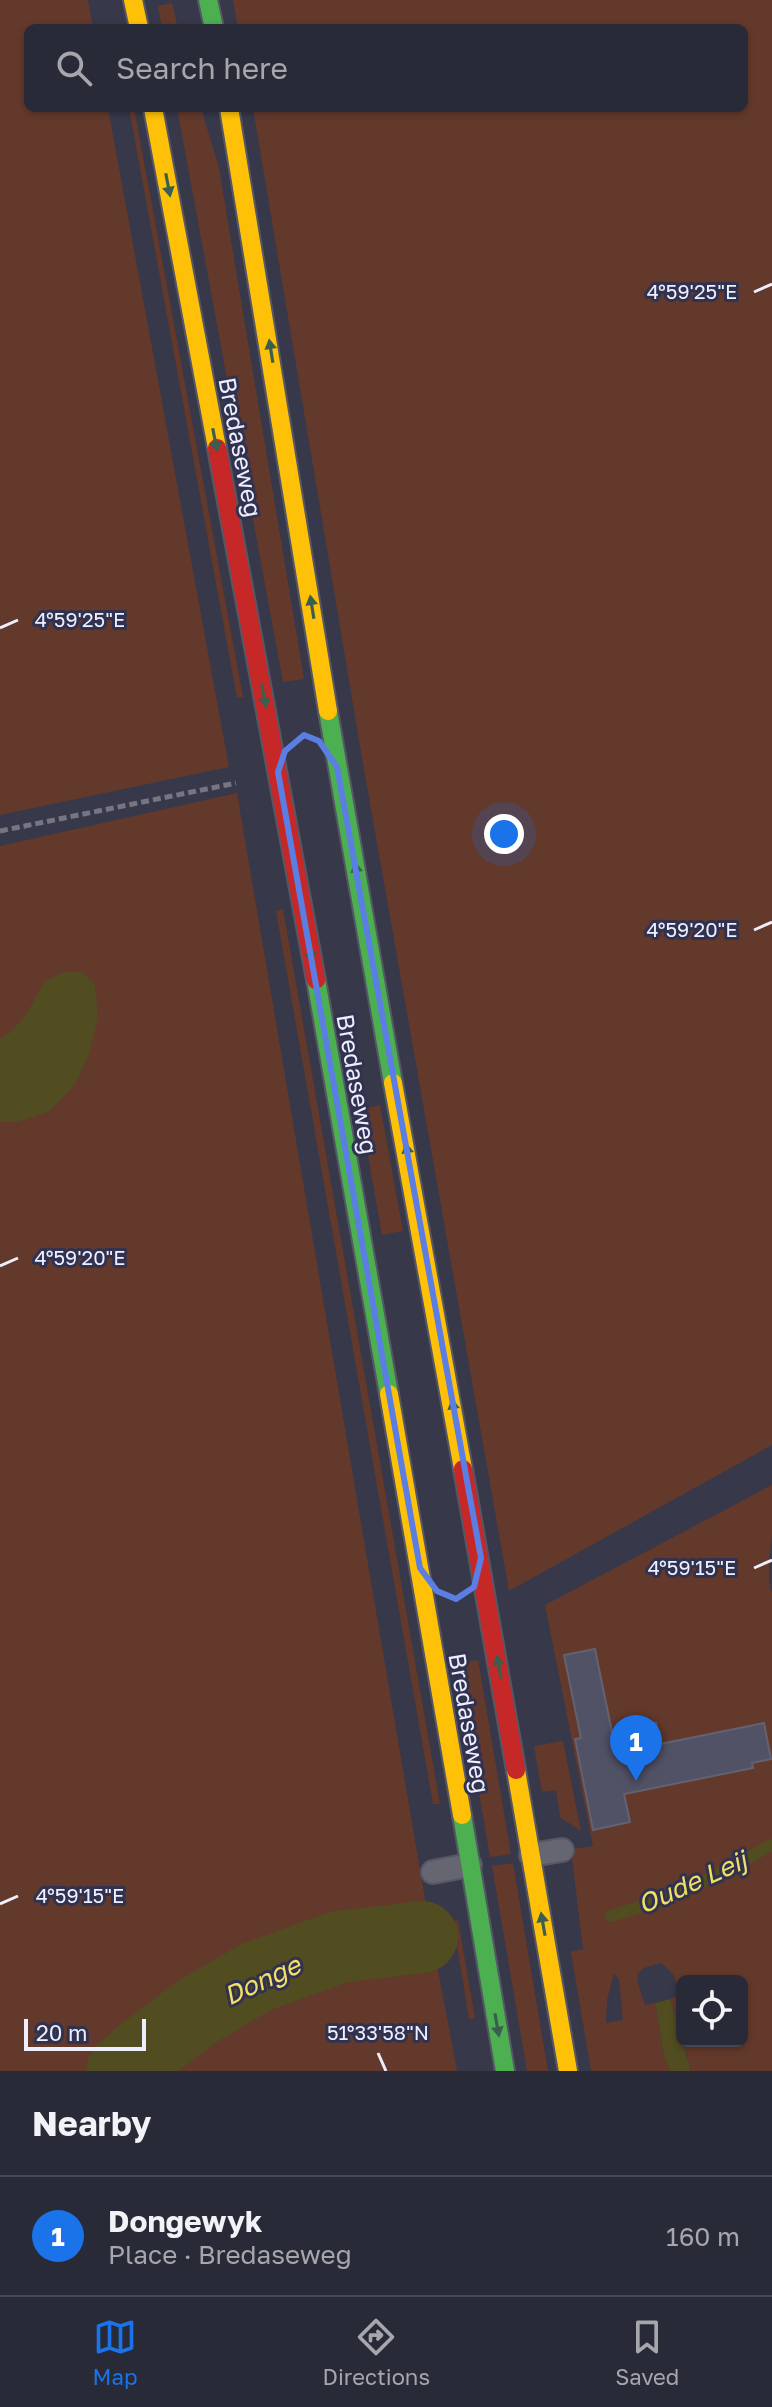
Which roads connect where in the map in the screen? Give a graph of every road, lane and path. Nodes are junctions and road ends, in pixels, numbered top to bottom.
1 (133, 0) edge
2 (208, 0) edge
3 (138, 24) edge
4 (213, 24) edge
5 (154, 112) edge
6 (230, 112) edge
7 (337, 767) junction
8 (278, 772) junction
9 (241, 782) dead end
10 (0, 831) edge
11 (481, 1558) junction
12 (420, 1568) junction
13 (562, 1850) dead end
14 (531, 1855) junction
15 (470, 1865) junction
16 (433, 1872) dead end
17 (505, 2071) edge
18 (568, 2071) edge

1 - 3 main road
2 - 4 main road
5 -> 8 main road, Bredaseweg
7 -> 6 main road, Bredaseweg
7 - 8 main road
11 -> 7 main road, Bredaseweg
8 -> 12 main road, Bredaseweg
9 - 10 path
11 - 12 main road
14 -> 11 main road, Bredaseweg
12 - 15 main road, Bredaseweg
13 - 14 lane
18 -> 14 main road, Bredaseweg
15 - 16 lane
15 -> 17 main road, Bredaseweg

